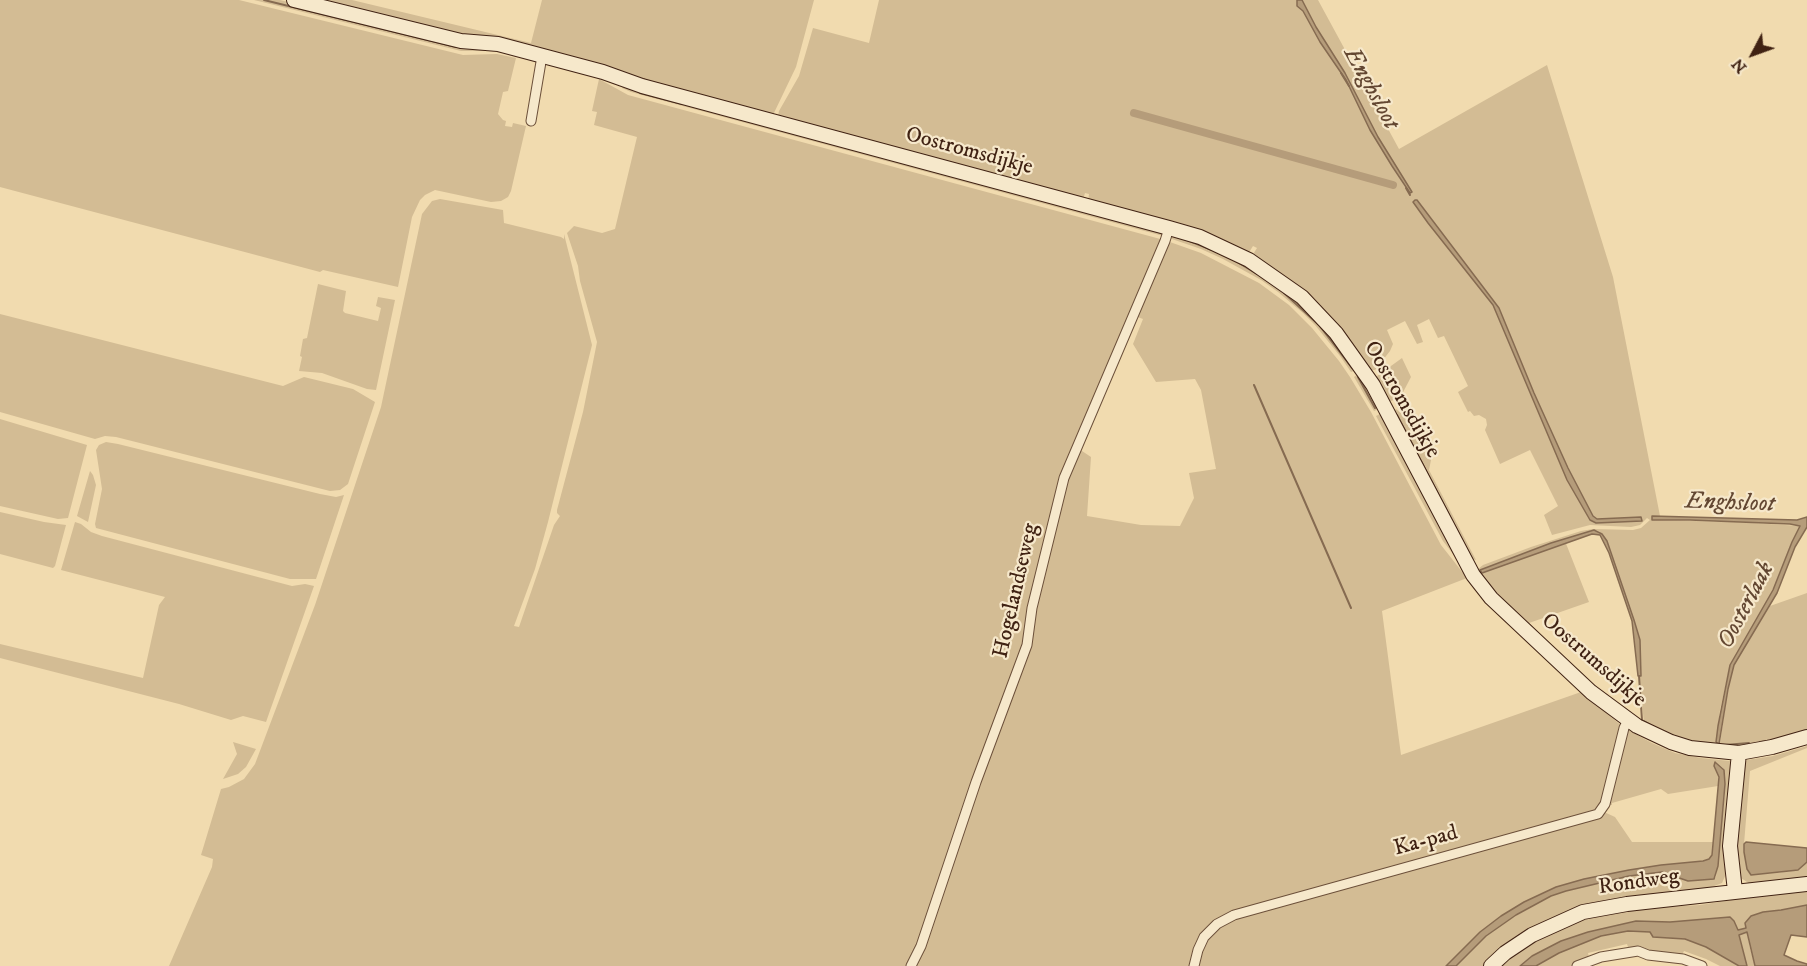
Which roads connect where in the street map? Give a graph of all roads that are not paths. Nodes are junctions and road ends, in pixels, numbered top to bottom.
1 (294, 0) edge
2 (542, 56) junction
3 (531, 121) dead end
4 (1169, 228) junction
5 (1473, 575) joint
6 (1628, 720) junction
7 (1807, 736) edge
8 (1739, 753) junction
9 (1807, 884) edge
10 (1735, 891) junction
11 (1648, 955) junction
12 (910, 966) edge
13 (1194, 966) edge
14 (1491, 966) edge
15 (1577, 966) edge
16 (1648, 966) edge
17 (1702, 966) edge

1 - 2 street, Oostromsdijkje
2 - 3 street
2 - 4 street, Oostromsdijkje
4 - 5 street, Oostromsdijkje
4 - 12 street, Hogelandseweg
5 - 6 street, Oostrumsdijkje
6 - 8 street, Oostrumsdijkje
6 - 13 street, Ka-pad
7 - 8 street, Oostrumsdijkje
8 - 10 street
9 - 10 street, Rondweg
10 - 14 street, Rondweg
11 - 15 street
11 - 16 street
11 - 17 street

